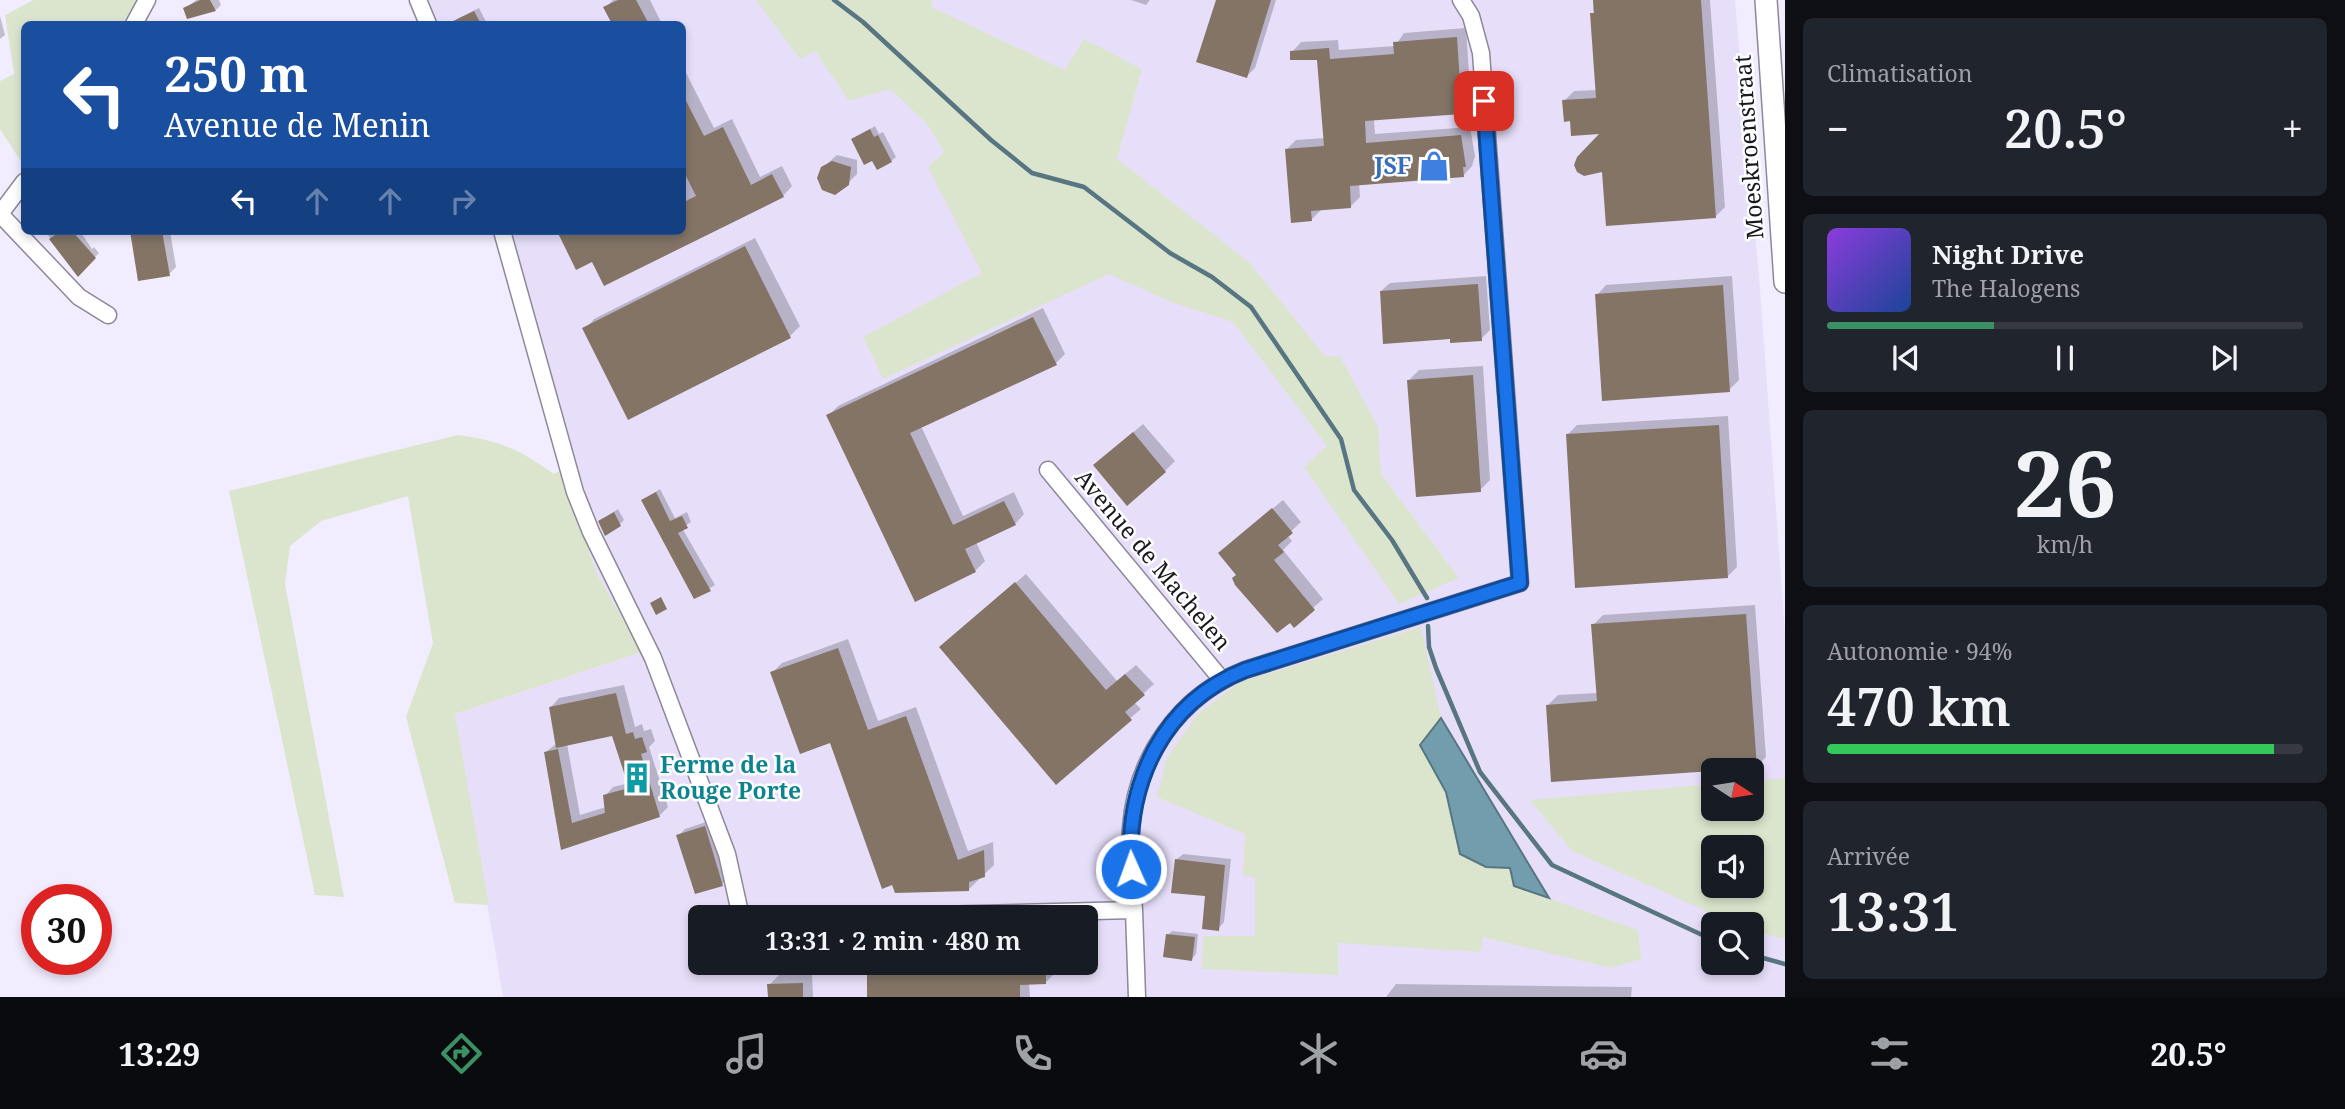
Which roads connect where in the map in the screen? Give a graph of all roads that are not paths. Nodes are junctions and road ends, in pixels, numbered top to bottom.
1 (147, 0) edge
2 (418, 0) edge
3 (1461, 0) edge
4 (1765, 3) edge
5 (136, 21) edge
6 (427, 21) edge
7 (21, 186) edge
8 (0, 214) edge
9 (503, 235) edge
10 (1785, 282) edge
11 (108, 315) dead end
12 (1048, 470) dead end
13 (1222, 680) junction
14 (738, 905) edge
15 (1133, 910) junction
16 (1098, 911) edge
17 (1137, 997) edge

1 - 5 street
2 - 6 street
3 - 13 street
4 - 10 main road, Moeskroenstraat
7 - 8 street
8 - 11 street
9 - 14 street
12 - 13 street, Avenue de Machelen
13 - 15 street
15 - 16 street
15 - 17 street

